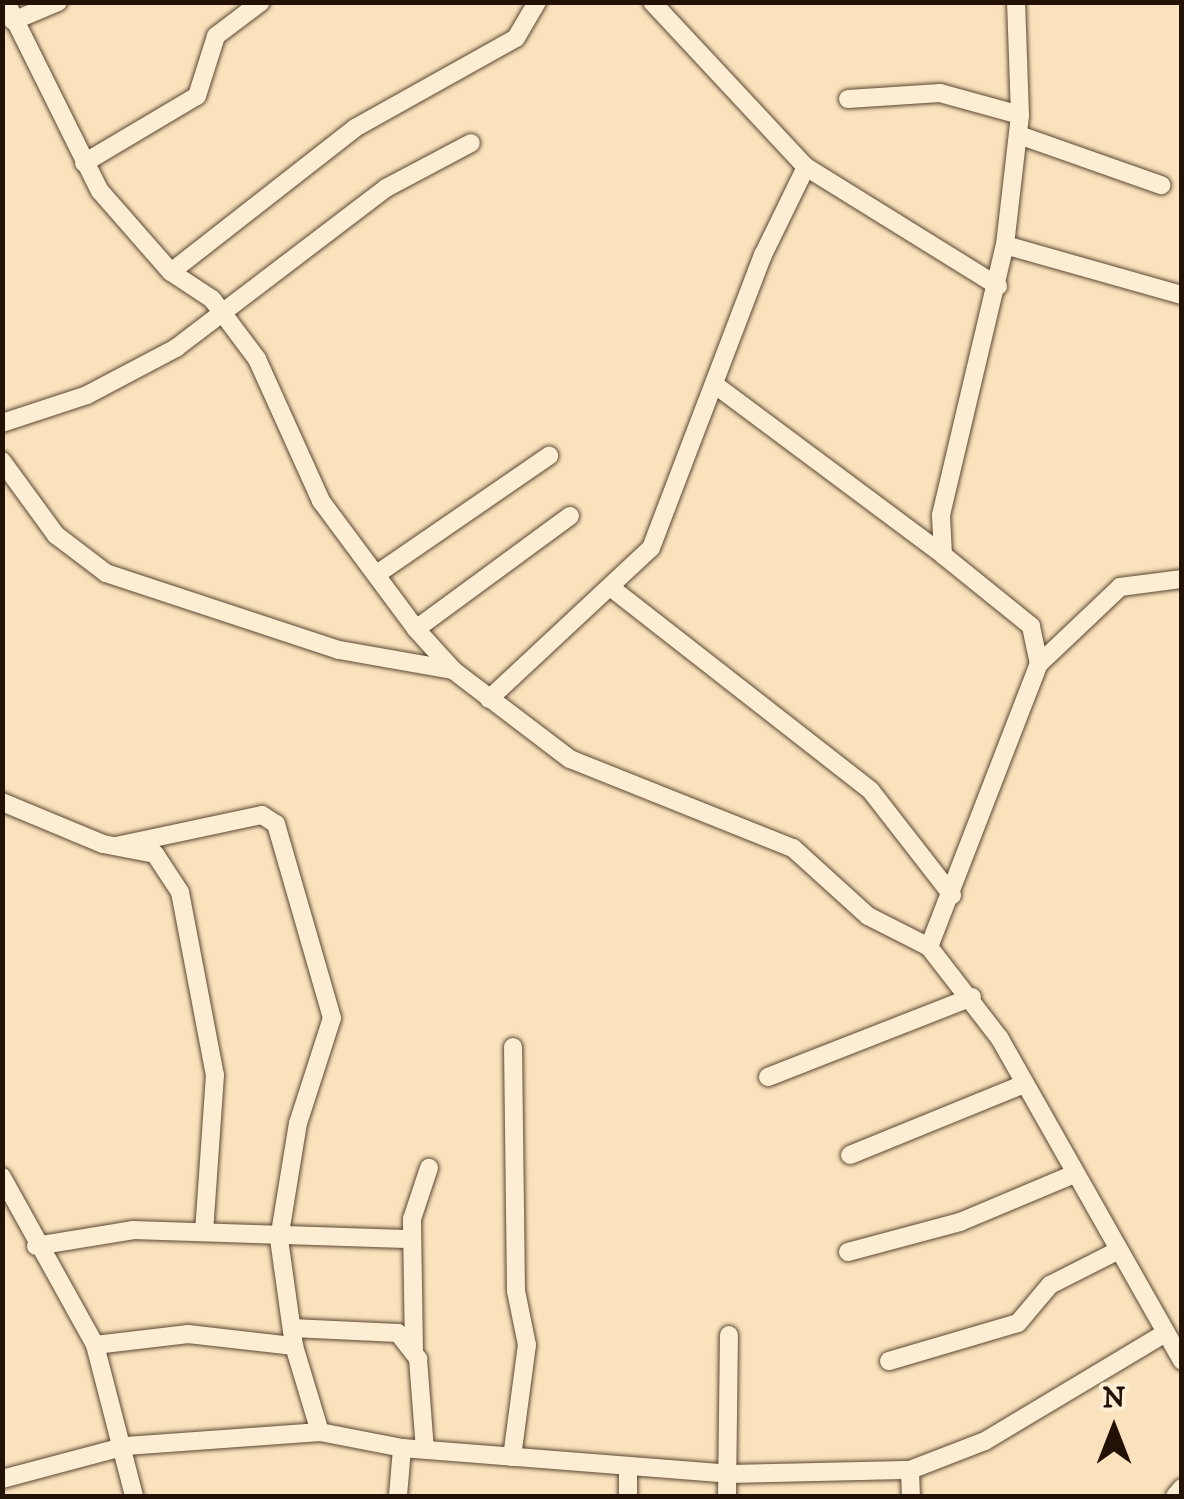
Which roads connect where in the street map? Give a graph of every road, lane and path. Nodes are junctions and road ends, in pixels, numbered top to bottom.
1 (58, 2) edge
2 (261, 2) edge
3 (537, 2) edge
4 (996, 2) edge
5 (1016, 3) edge
6 (658, 5) edge
7 (9, 12) edge
8 (848, 99) dead end
9 (1020, 115) junction
10 (1019, 135) junction
11 (471, 144) dead end
12 (84, 163) junction
13 (806, 167) junction
14 (1162, 185) dead end
15 (1005, 245) junction
16 (171, 272) junction
17 (998, 286) junction
18 (1182, 295) edge
19 (223, 312) junction
20 (718, 387) junction
21 (2, 423) edge
22 (550, 456) dead end
23 (2, 461) edge
24 (570, 516) dead end
25 (942, 555) junction
26 (378, 574) junction
27 (1182, 579) edge
28 (614, 590) junction
29 (416, 629) junction
30 (1039, 664) junction
31 (453, 670) junction
32 (489, 699) junction
33 (2, 802) edge
34 (116, 846) junction
35 (952, 894) junction
36 (929, 947) junction
37 (972, 997) junction
38 (513, 1047) dead end
39 (768, 1077) dead end
40 (1024, 1084) junction
41 (850, 1154) dead end
42 (428, 1168) dead end
43 (1072, 1175) junction
44 (2, 1177) edge
45 (204, 1232) junction
46 (412, 1238) junction
47 (279, 1240) junction
48 (36, 1246) junction
49 (848, 1252) dead end
50 (1115, 1252) junction
51 (1164, 1334) junction
52 (729, 1335) dead end
53 (293, 1337) junction
54 (94, 1345) junction
55 (414, 1350) junction
56 (888, 1361) dead end
57 (1182, 1361) edge
58 (320, 1432) junction
59 (126, 1446) junction
60 (402, 1448) junction
61 (425, 1450) junction
62 (512, 1457) junction
63 (628, 1467) junction
64 (910, 1470) junction
65 (729, 1474) junction
66 (821, 1476) junction
67 (2, 1478) edge
68 (1182, 1488) edge
69 (134, 1496) edge
70 (398, 1496) edge
71 (628, 1496) edge
72 (727, 1496) edge
73 (820, 1496) edge
74 (911, 1496) edge
75 (1175, 1496) edge

1 - 7 street
2 - 12 street
3 - 16 street
4 - 5 street
5 - 9 street
6 - 13 street
7 - 12 street
8 - 9 street
9 - 10 street
10 - 14 street
10 - 15 street
11 - 19 street
12 - 16 street
13 - 17 street
13 - 20 street
15 - 17 street
15 - 18 street
16 - 19 street
17 - 25 street
19 - 21 street
19 - 26 street
20 - 25 street
20 - 28 street
22 - 26 street
23 - 31 street
24 - 29 street
25 - 30 street
26 - 29 street
27 - 30 street
28 - 32 street
28 - 35 street
29 - 31 street
30 - 35 street
31 - 32 street
32 - 36 street
33 - 34 street
34 - 45 street
34 - 47 street
35 - 36 street
36 - 37 street
37 - 39 street
37 - 40 street
38 - 62 street
40 - 41 street
40 - 43 street
42 - 46 street
43 - 49 street
43 - 50 street
44 - 48 street
45 - 47 street
45 - 48 street
46 - 47 street
46 - 55 street
47 - 53 street
48 - 54 street
50 - 51 street
50 - 56 street
51 - 57 street
51 - 64 street
52 - 65 street
53 - 54 street
53 - 55 street
53 - 58 street
54 - 59 street
55 - 61 street
58 - 59 street
58 - 60 street
59 - 67 street
59 - 69 street
60 - 61 street
60 - 70 street
61 - 62 street
62 - 63 street
63 - 65 street
63 - 71 street
64 - 66 street
64 - 74 street
65 - 66 street
65 - 72 street
66 - 73 street
68 - 75 street

